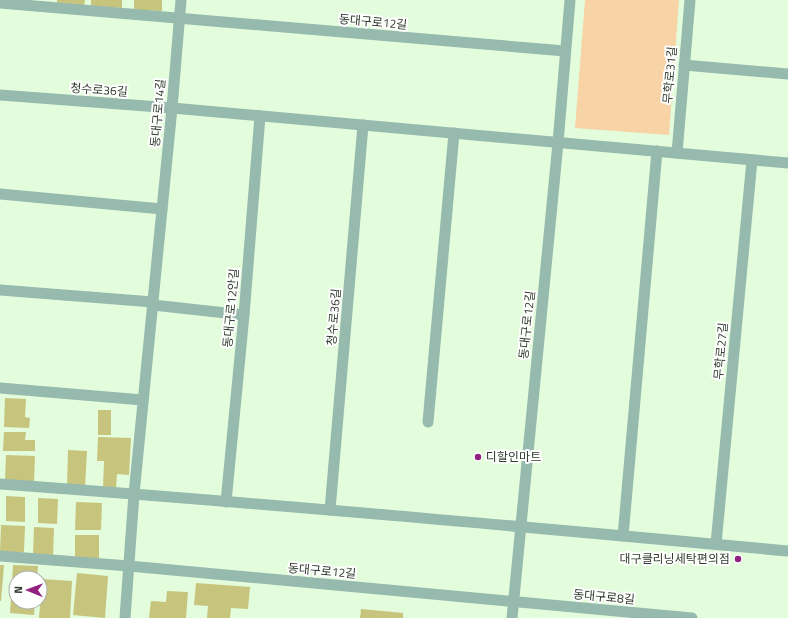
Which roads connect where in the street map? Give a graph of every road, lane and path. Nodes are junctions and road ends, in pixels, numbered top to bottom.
1 (181, 0) edge
2 (570, 0) edge
3 (690, 0) edge
4 (0, 3) edge
5 (179, 18) junction
6 (565, 51) junction
7 (684, 65) junction
8 (788, 74) edge
9 (0, 95) edge
10 (172, 108) junction
11 (260, 116) junction
12 (363, 125) junction
13 (454, 133) junction
14 (558, 142) junction
15 (657, 151) junction
16 (676, 153) junction
17 (752, 160) junction
18 (788, 163) edge
19 (0, 194) edge
20 (162, 210) junction
21 (0, 290) edge
22 (153, 304) junction
23 (244, 315) junction
24 (0, 388) edge
25 (144, 400) junction
26 (428, 422) dead end
27 (0, 484) edge
28 (134, 494) junction
29 (226, 502) junction
30 (330, 510) junction
31 (521, 526) junction
32 (623, 536) junction
33 (716, 544) junction
34 (788, 551) edge
35 (0, 556) edge
36 (129, 566) junction
37 (514, 602) junction
38 (125, 618) edge
39 (512, 618) edge
40 (692, 618) edge

1 - 5 street, 동대구로14길
2 - 6 street, 동대구로12길
3 - 7 street, 무학로31길
4 - 5 street
5 - 6 street, 동대구로12길
5 - 10 street, 동대구로14길
6 - 14 street, 동대구로12길
7 - 8 street
7 - 16 street, 무학로31길
9 - 10 street, 청수로36길
10 - 11 street, 청수로36길
10 - 20 street, 동대구로14길
11 - 12 street, 청수로36길
11 - 23 street, 동대구로12안길
12 - 13 street, 청수로36길
12 - 30 street, 청수로36길
13 - 14 street, 청수로36길
13 - 26 street
14 - 15 street
14 - 31 street, 동대구로12길
15 - 16 street
15 - 32 street
16 - 17 street
17 - 18 street
17 - 33 street, 무학로27길
19 - 20 street
20 - 22 street, 동대구로14길
21 - 22 street
22 - 23 street
22 - 25 street, 동대구로14길
23 - 29 street, 동대구로12안길
24 - 25 street
25 - 28 street, 동대구로14길
27 - 28 street
28 - 29 street
28 - 36 street, 동대구로14길
29 - 30 street
30 - 31 street
31 - 32 street
31 - 37 street, 동대구로12길
32 - 33 street
33 - 34 street
35 - 36 street
36 - 37 street, 동대구로12길
36 - 38 street, 동대구로14길
37 - 39 street, 동대구로12길
37 - 40 street, 동대구로8길

